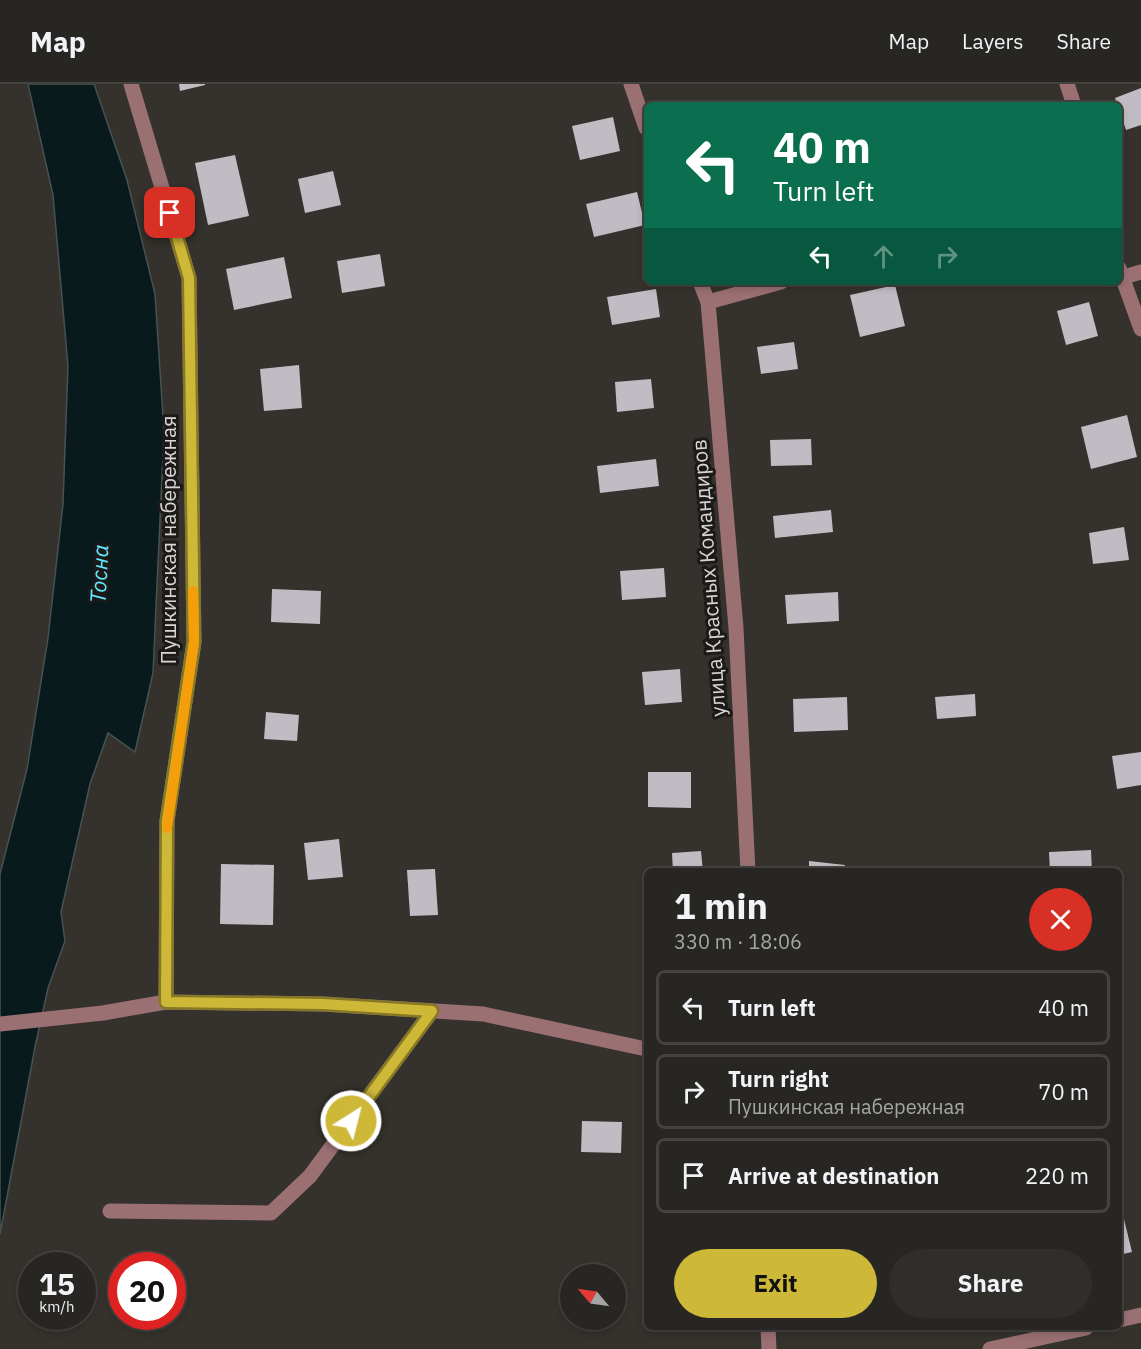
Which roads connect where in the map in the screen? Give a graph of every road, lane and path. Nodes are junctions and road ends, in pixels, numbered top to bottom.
1 (131, 84) edge
2 (631, 84) edge
3 (1067, 84) edge
4 (1073, 102) edge
5 (644, 122) edge
6 (1141, 272) edge
7 (1122, 273) edge
8 (1122, 278) edge
9 (701, 285) edge
10 (770, 285) edge
11 (708, 302) junction
12 (1141, 329) edge
13 (748, 868) edge
14 (166, 1002) junction
15 (432, 1011) junction
16 (0, 1024) edge
17 (644, 1049) edge
18 (110, 1211) dead end
19 (1141, 1315) edge
20 (1122, 1319) edge
21 (768, 1330) edge
22 (1077, 1330) edge
23 (769, 1349) edge
24 (990, 1349) edge

1 - 14 street, Пушкинская набережная
2 - 5 street
3 - 4 street
6 - 7 street
8 - 12 street
9 - 11 street, улица Красных Командиров
10 - 11 street
11 - 13 street, улица Красных Командиров
14 - 15 street
14 - 16 street
15 - 17 street
15 - 18 street
19 - 20 street
21 - 23 street
22 - 24 street

